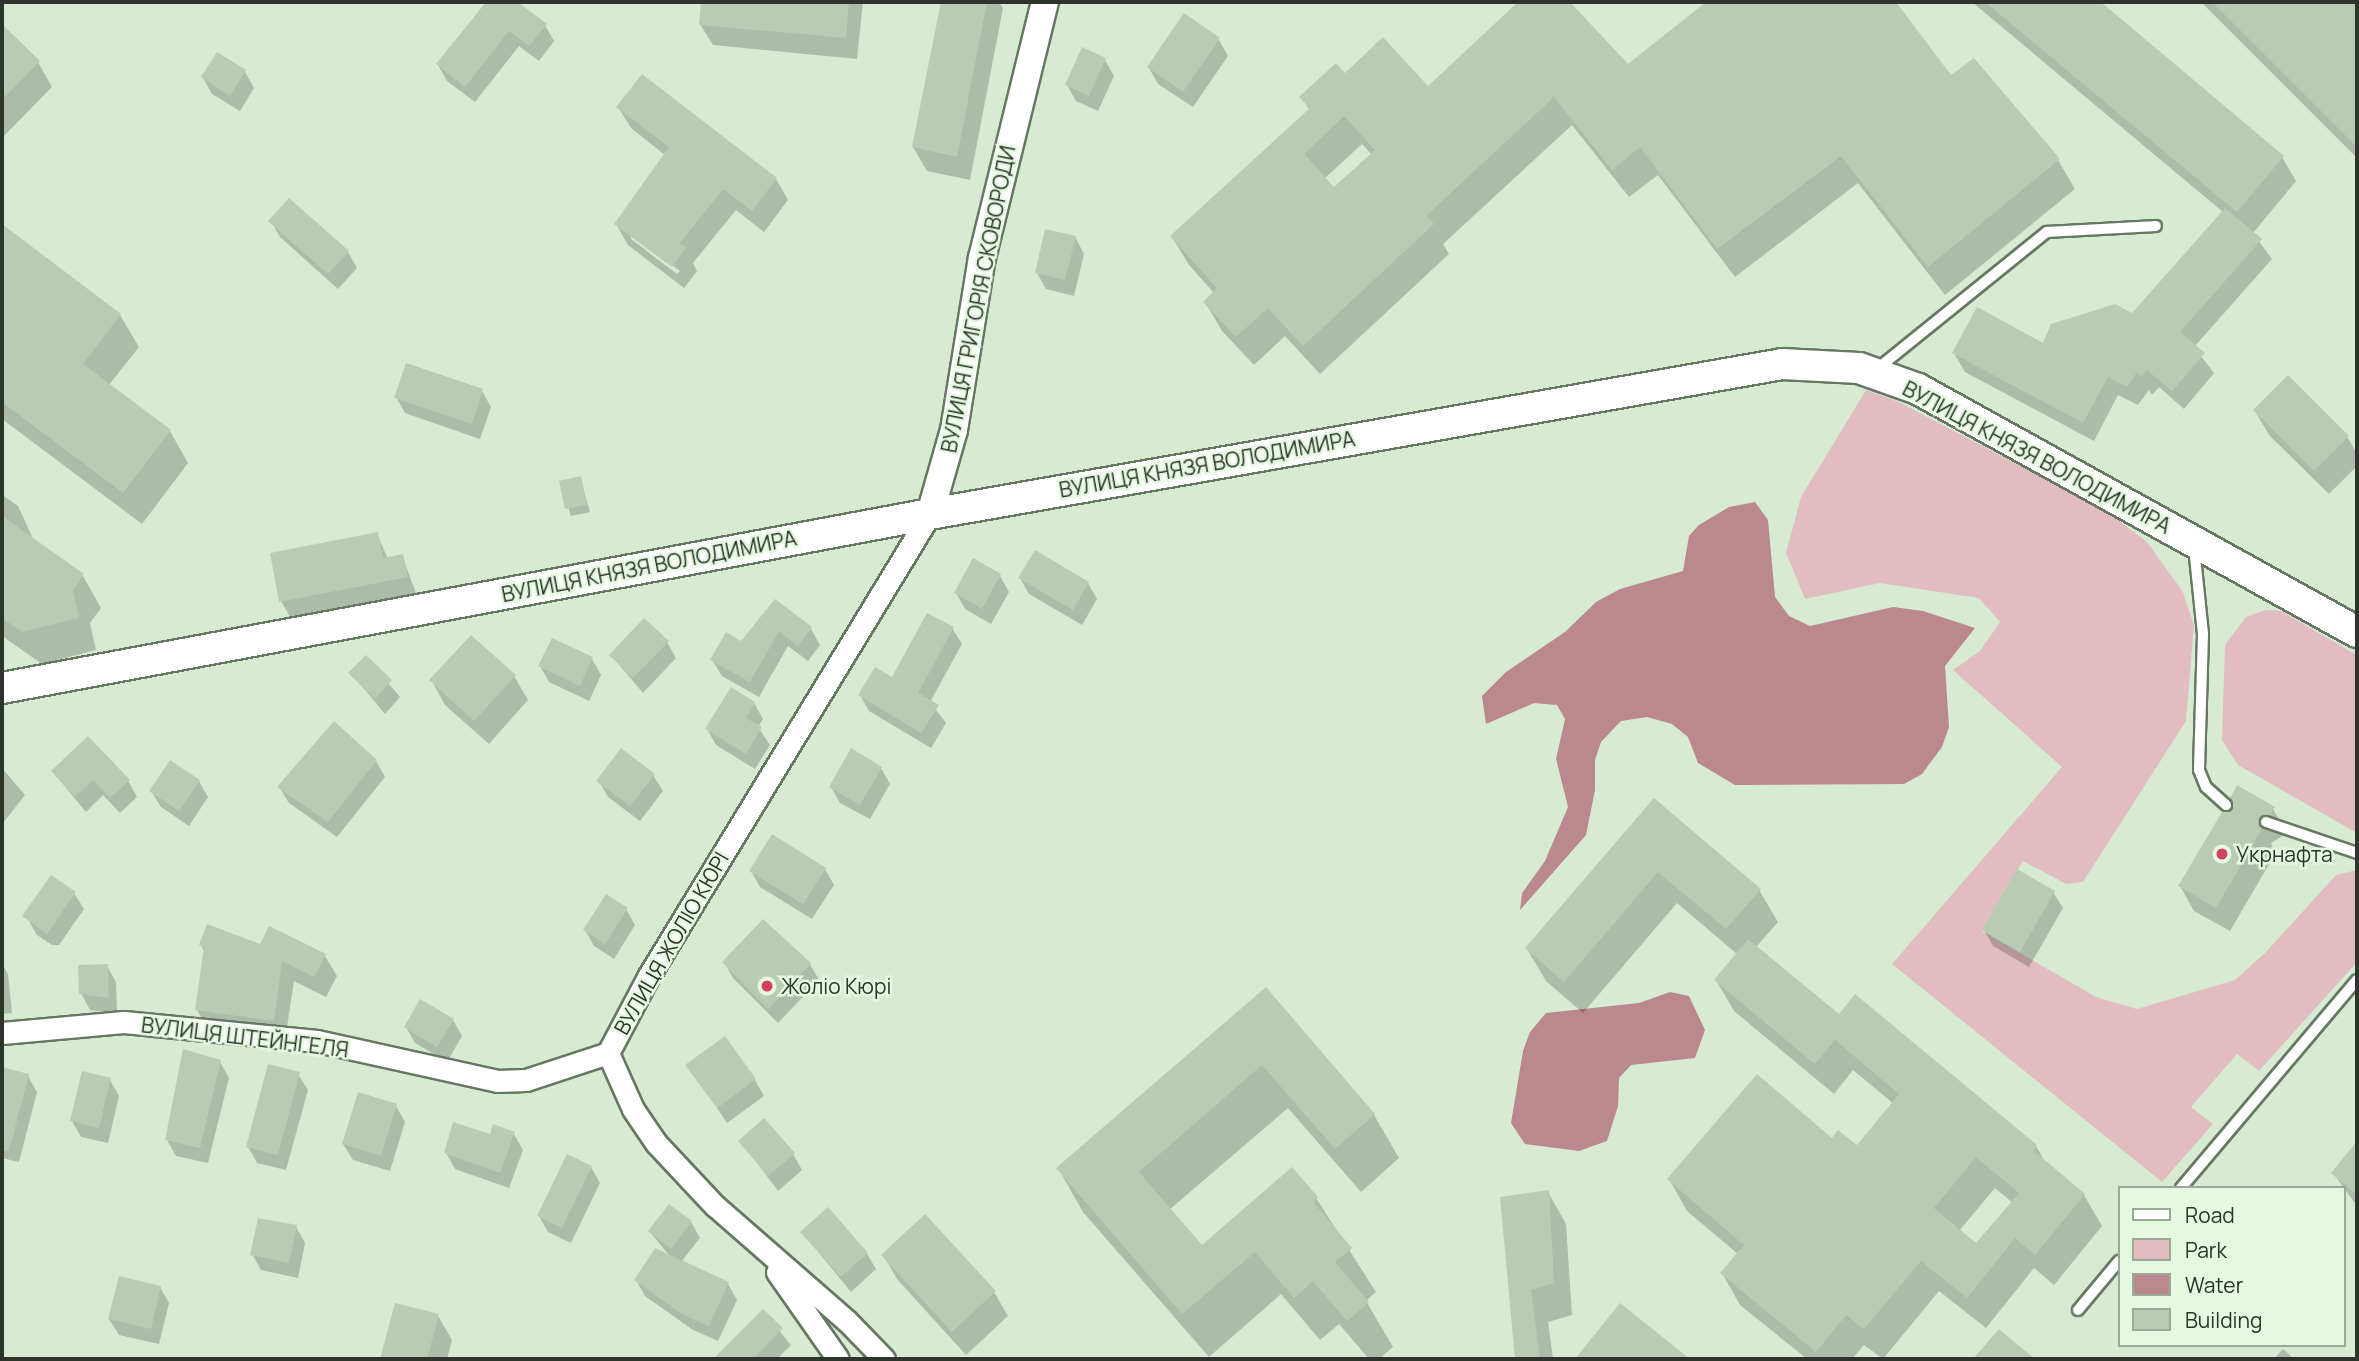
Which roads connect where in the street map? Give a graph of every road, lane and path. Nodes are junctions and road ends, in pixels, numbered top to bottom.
1 (1045, 2) edge
2 (2156, 226) dead end
3 (1872, 373) junction
4 (930, 514) junction
5 (2193, 541) junction
6 (2357, 632) edge
7 (2, 688) edge
8 (2226, 805) dead end
9 (2266, 822) dead end
10 (2357, 853) edge
11 (2357, 980) edge
12 (2, 1033) edge
13 (608, 1053) junction
14 (2183, 1186) edge
15 (765, 1254) junction
16 (2118, 1262) edge
17 (2078, 1310) dead end
18 (838, 1359) edge
19 (884, 1359) edge

1 - 4 street, ВУЛИЦЯ ГРИГОРІЯ СКОВОРОДИ
2 - 3 lane
3 - 4 main road, ВУЛИЦЯ КНЯЗЯ ВОЛОДИМИРА
3 - 5 main road, ВУЛИЦЯ КНЯЗЯ ВОЛОДИМИРА
4 - 7 main road, ВУЛИЦЯ КНЯЗЯ ВОЛОДИМИРА
4 - 13 street, ВУЛИЦЯ ЖОЛІО КЮРІ
5 - 6 main road, ВУЛИЦЯ КНЯЗЯ ВОЛОДИМИРА
5 - 8 lane
9 - 10 lane
11 - 14 lane
12 - 13 street, ВУЛИЦЯ ШТЕЙНГЕЛЯ
13 - 15 street, ВУЛИЦЯ ЖОЛІО КЮРІ
15 - 18 street
15 - 19 street, ВУЛИЦЯ ЖОЛІО КЮРІ
16 - 17 lane

